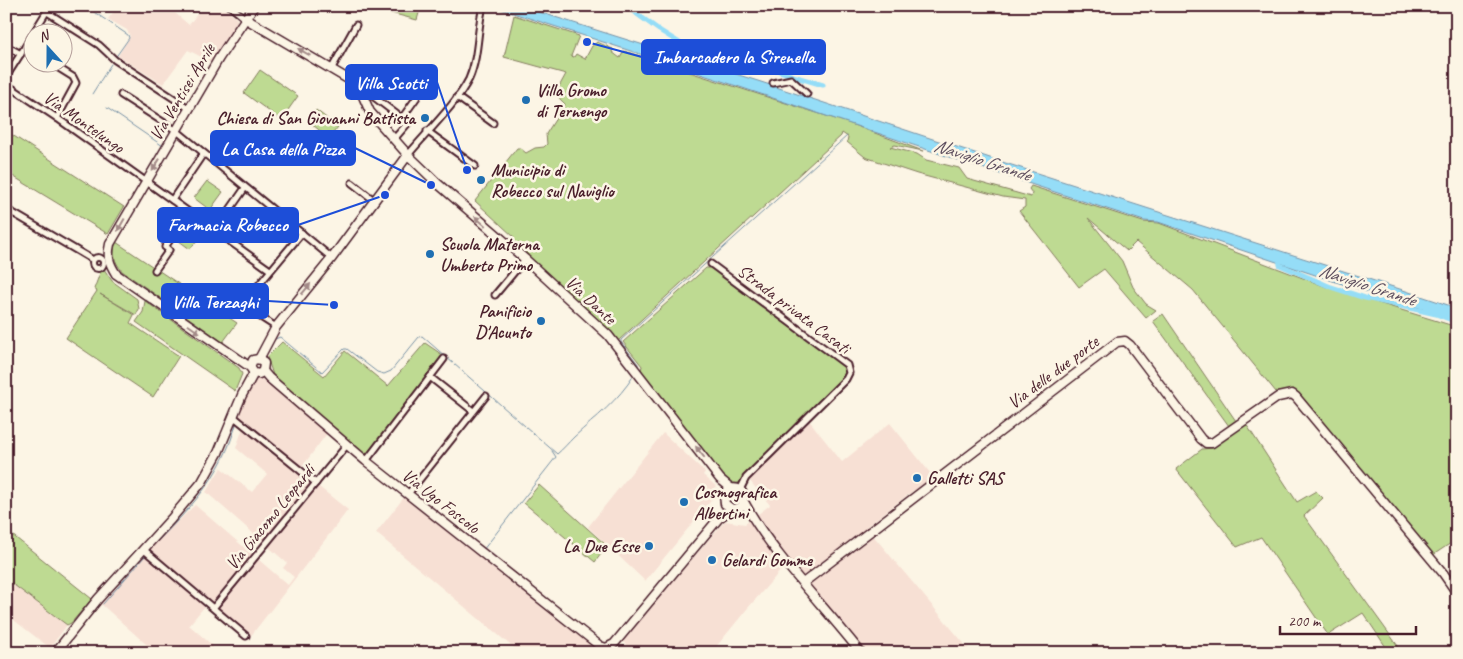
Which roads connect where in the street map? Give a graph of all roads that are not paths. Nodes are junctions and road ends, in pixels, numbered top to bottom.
1 (50, 6) edge
2 (230, 6) edge
3 (254, 6) edge
4 (483, 6) edge
5 (235, 10) junction
6 (47, 12) junction
7 (246, 19) junction
8 (41, 22) edge
9 (258, 25) junction
10 (356, 25) dead end
11 (240, 27) junction
12 (6, 46) edge
13 (21, 54) joint
14 (332, 68) junction
15 (65, 72) edge
16 (6, 77) edge
17 (773, 83) dead end
18 (6, 84) edge
19 (807, 94) dead end
20 (121, 95) dead end
21 (363, 96) junction
22 (417, 97) dead end
23 (457, 97) junction
24 (190, 109) junction
25 (57, 118) junction
26 (402, 118) junction
27 (493, 123) dead end
28 (177, 131) junction
29 (427, 131) junction
30 (395, 138) junction
31 (203, 154) junction
32 (408, 155) junction
33 (475, 166) dead end
34 (145, 182) junction
35 (352, 183) dead end
36 (245, 188) junction
37 (172, 200) junction
38 (375, 202) junction
39 (6, 210) edge
40 (189, 213) junction
41 (215, 231) junction
42 (302, 233) junction
43 (332, 258) junction
44 (525, 259) junction
45 (93, 260) junction
46 (106, 260) junction
47 (710, 264) dead end
48 (155, 270) dead end
49 (270, 270) junction
50 (495, 295) dead end
51 (276, 327) junction
52 (259, 359) junction
53 (444, 360) dead end
54 (252, 370) junction
55 (263, 371) junction
56 (430, 378) junction
57 (486, 396) dead end
58 (473, 411) junction
59 (233, 416) junction
60 (348, 445) junction
61 (366, 461) junction
62 (316, 483) junction
63 (732, 488) junction
64 (740, 490) junction
65 (408, 494) junction
66 (724, 502) junction
67 (738, 506) junction
68 (716, 523) junction
69 (143, 549) junction
70 (803, 583) junction
71 (1457, 593) edge
72 (214, 607) junction
73 (246, 636) dead end
74 (604, 650) edge
75 (55, 653) edge
76 (861, 653) edge

1 - 6 street
2 - 5 street
3 - 7 main road, Via Ventisei Aprile
3 - 9 main road
4 - 23 street
5 - 7 street
5 - 11 street
6 - 8 street
6 - 24 street
7 - 9 main road
7 - 11 main road, Via Ventisei Aprile
14 -> 9 main road
10 - 14 street
11 - 24 main road, Via Ventisei Aprile
12 - 13 street
13 - 16 street
14 - 21 main road, Via Dante
15 - 25 street
17 - 19 street
18 - 25 street, Via Montelungo
20 - 28 street
21 - 26 street
21 - 30 main road, Via Dante
22 - 26 street
23 - 27 street
23 - 29 street
24 - 28 main road, Via Ventisei Aprile
25 - 34 street, Via Montelungo
26 - 30 street
28 - 31 street
28 -> 34 main road, Via Ventisei Aprile
29 - 32 street
29 - 33 street
30 - 32 main road, Via Dante
31 - 36 street
31 - 37 street
32 - 38 main road
44 -> 32 main road, Via Dante
34 - 37 street, Via Montelungo
34 -> 46 main road, Via Ventisei Aprile
35 - 38 street
36 - 41 street
36 - 42 street
37 - 40 street, Via Montelungo
38 - 43 main road
39 - 45 street
40 - 41 street, Via Montelungo
40 - 48 street
41 - 49 street, Via Montelungo
42 - 43 street
42 - 49 street
51 -> 43 main road
44 - 50 street
63 -> 44 main road, Via Dante
45 - 46 street
45 - 46 street
46 -> 54 main road
47 - 64 street, Strada privata Casati
49 - 51 street
51 - 52 main road
52 - 54 main road
52 - 55 main road
53 - 56 street
54 - 55 main road
54 - 59 main road
55 - 60 main road, Via Ugo Foscolo
56 - 58 street
56 - 61 street
57 - 58 street
58 - 65 street
59 - 62 street
59 - 69 main road
60 - 61 main road, Via Ugo Foscolo
60 - 62 street, Via Giacomo Leopardi
61 - 65 main road, Via Ugo Foscolo
62 - 72 street, Via Giacomo Leopardi
63 - 64 main road
63 - 66 main road
64 - 67 main road
65 - 74 main road, Via Ugo Foscolo
66 - 67 main road
66 - 68 main road
67 - 68 main road
67 - 70 main road
68 - 74 main road
69 - 72 street
69 - 75 main road
70 - 71 main road, Via delle due porte
70 - 76 main road
72 - 73 street

